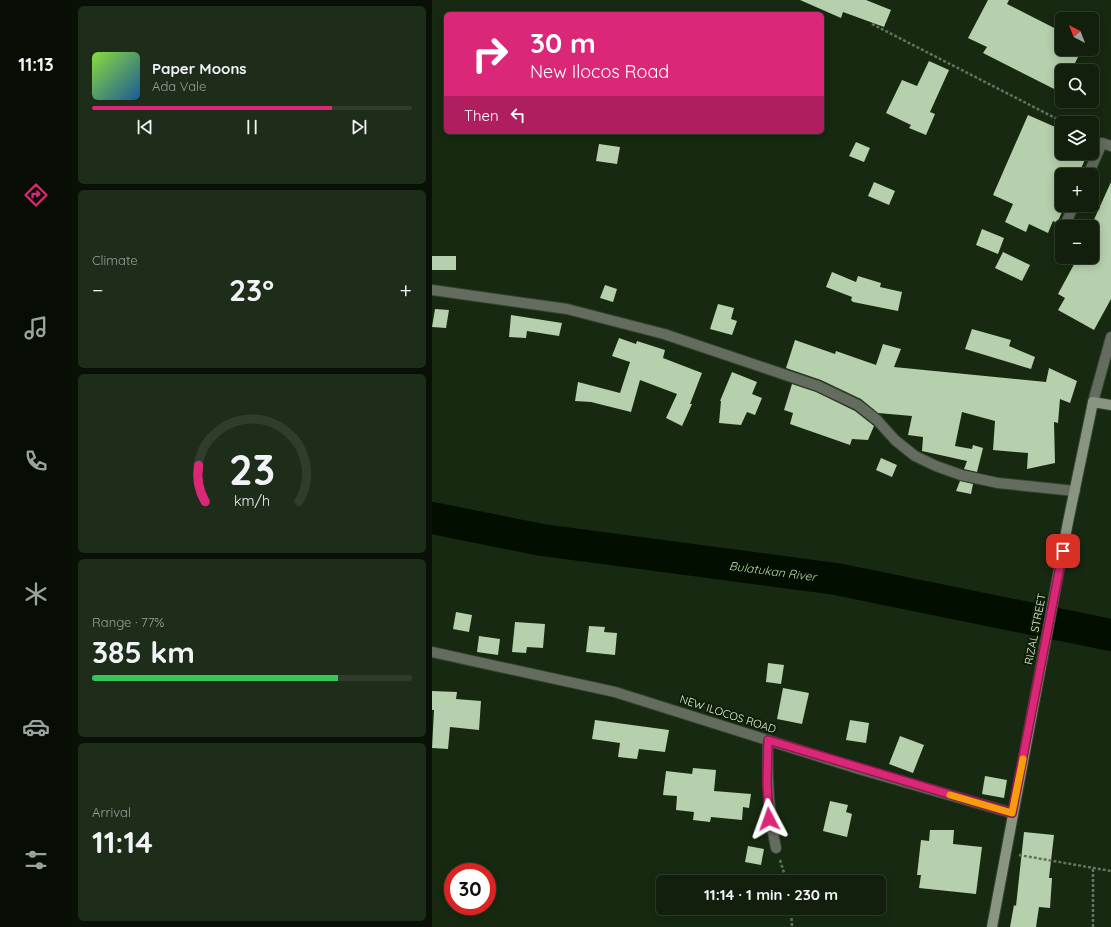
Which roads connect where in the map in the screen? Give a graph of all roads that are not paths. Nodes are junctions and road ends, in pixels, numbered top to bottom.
1 (1111, 146) edge
2 (1091, 168) edge
3 (432, 290) edge
4 (1111, 337) edge
5 (1094, 402) junction
6 (1111, 405) edge
7 (1075, 491) junction
8 (432, 652) edge
9 (768, 740) junction
10 (1012, 813) junction
11 (776, 848) road end
12 (992, 927) edge

1 - 2 street
3 - 7 street
4 - 5 street, RIZAL STREET
5 - 6 main road
5 - 7 main road, RIZAL STREET
7 - 10 main road, RIZAL STREET
8 - 9 street, NEW ILOCOS ROAD
9 - 10 street, NEW ILOCOS ROAD
9 - 11 street
10 - 12 main road, RIZAL STREET

